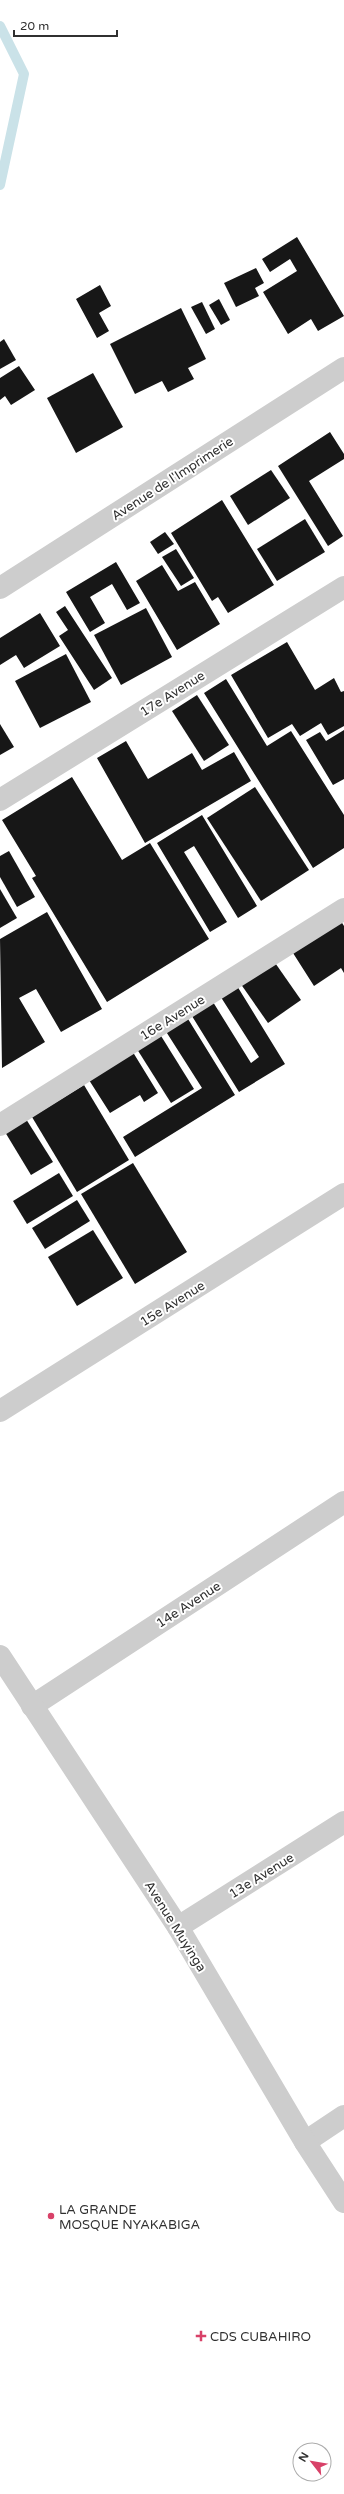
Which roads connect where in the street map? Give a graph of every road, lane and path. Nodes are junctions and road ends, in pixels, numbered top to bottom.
1 (344, 368) edge
2 (344, 587) edge
3 (0, 588) edge
4 (0, 800) edge
5 (344, 909) edge
6 (0, 1125) edge
7 (344, 1194) edge
8 (0, 1411) edge
9 (344, 1502) edge
10 (0, 1656) edge
11 (32, 1706) junction
12 (344, 1822) edge
13 (178, 1927) junction
14 (344, 2116) edge
15 (305, 2142) junction
16 (344, 2202) edge

1 - 3 street, Avenue de l'Imprimerie
2 - 4 street, 17e Avenue
5 - 6 street, 16e Avenue
7 - 8 street, 15e Avenue
9 - 11 street, 14e Avenue
10 - 11 street, Avenue Muyinga
11 - 13 street, Avenue Muyinga
12 - 13 street, 13e Avenue
13 - 15 street, Avenue Muyinga
14 - 15 street
15 - 16 street, Avenue Muyinga

